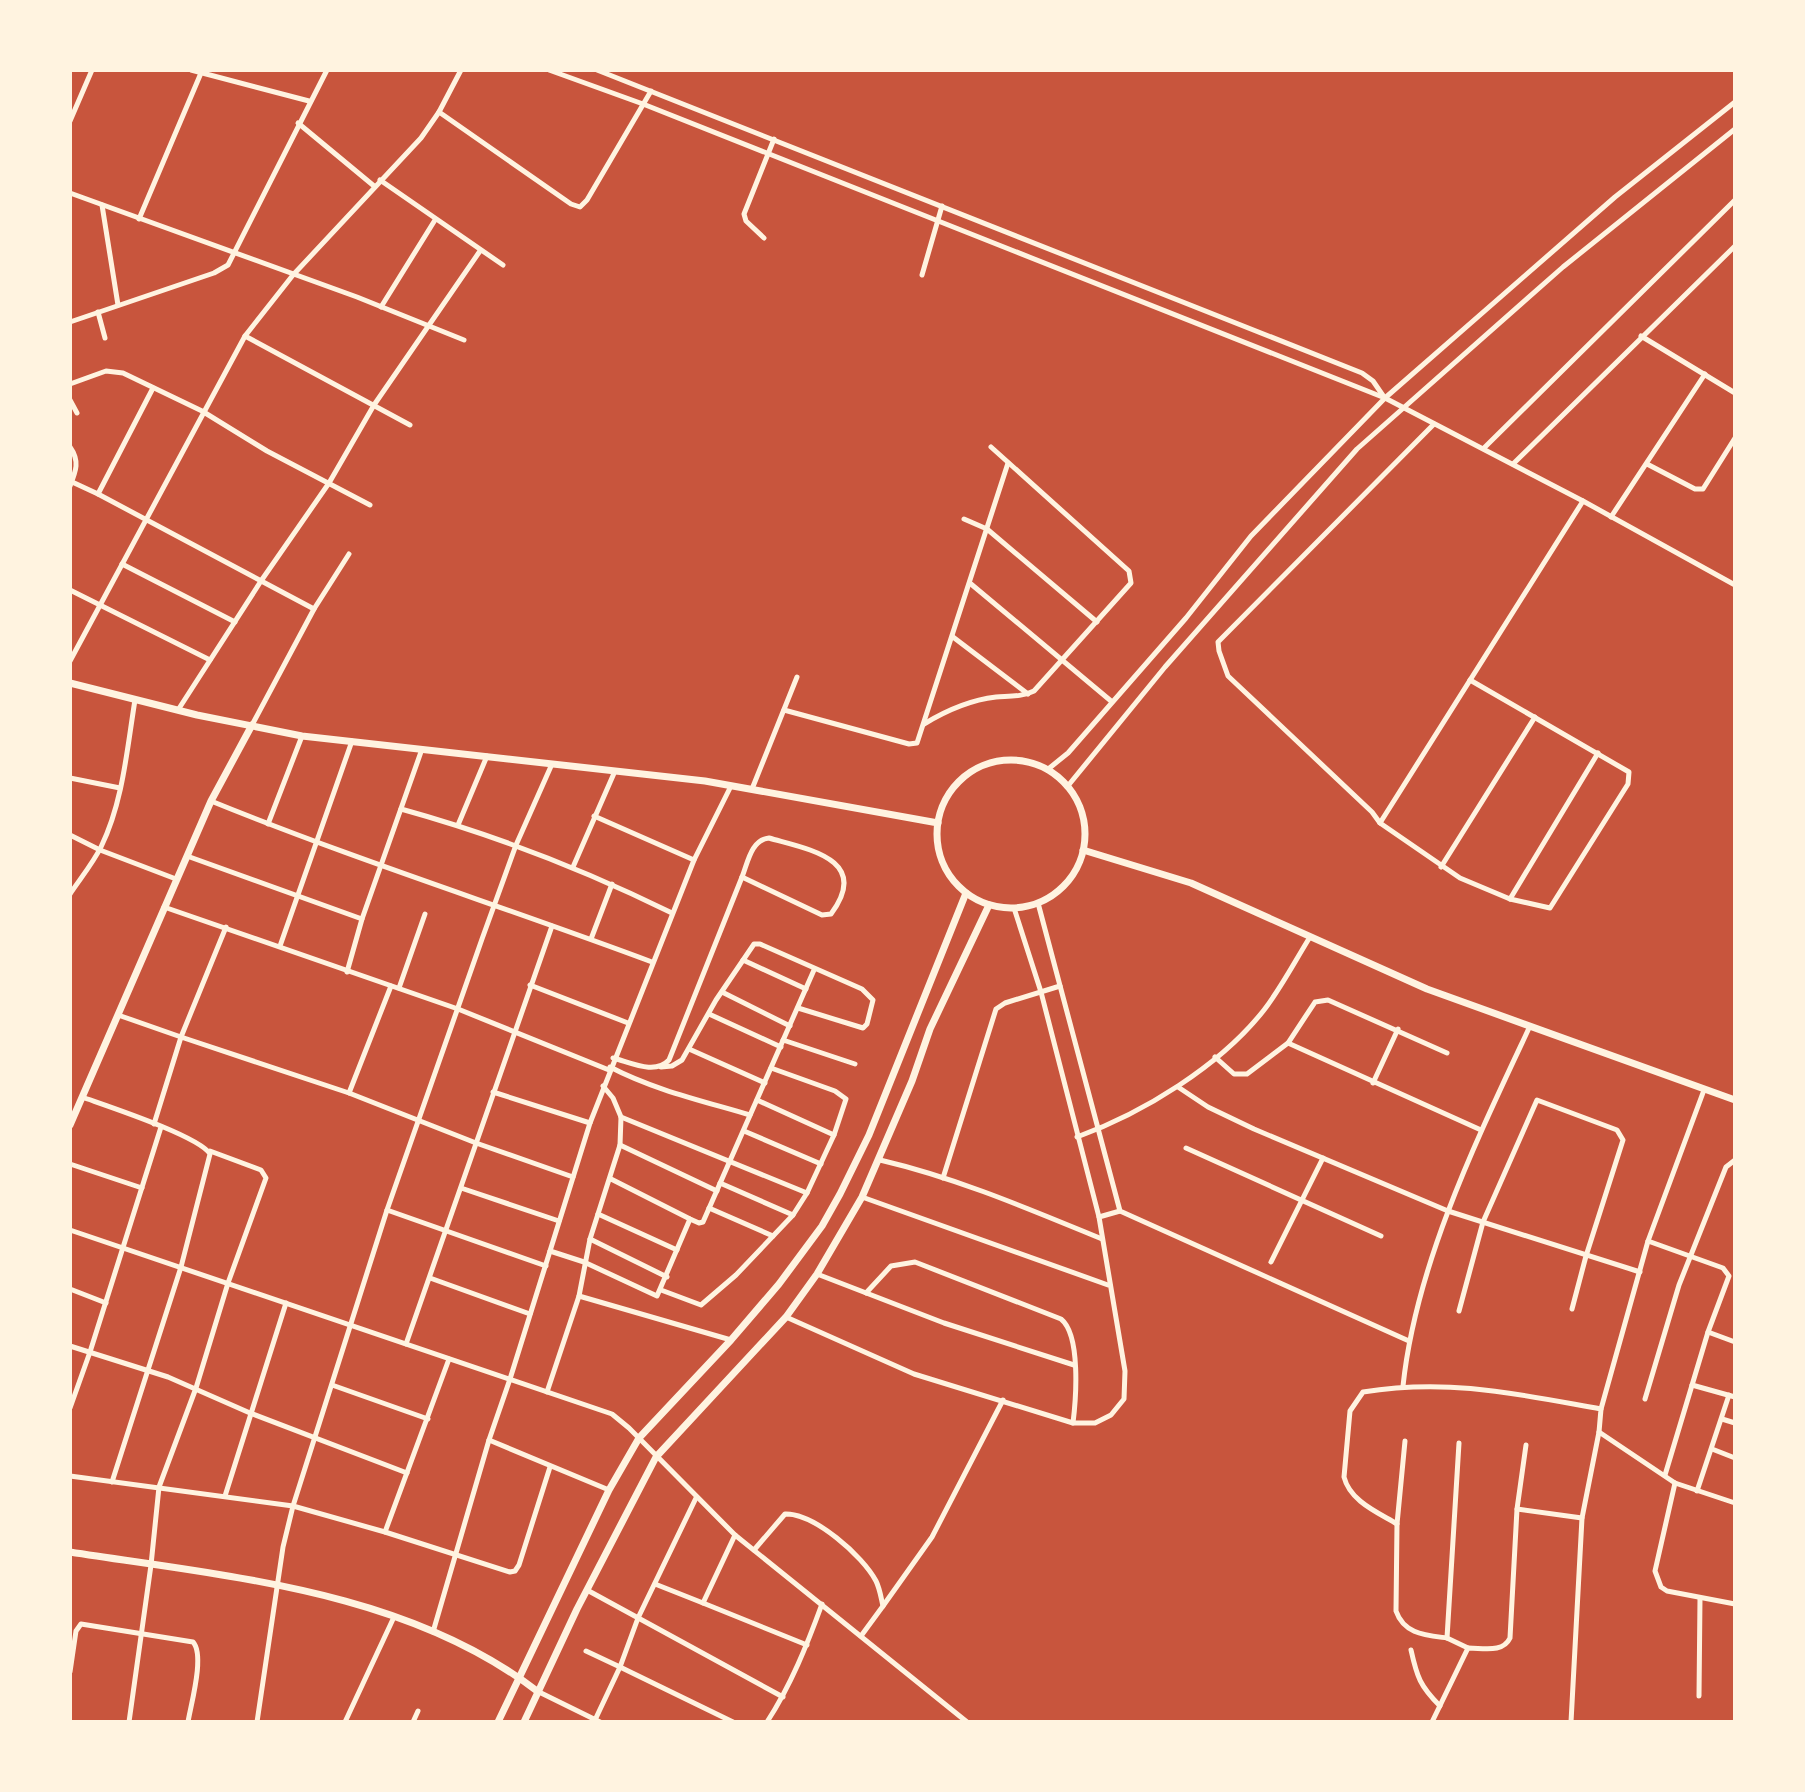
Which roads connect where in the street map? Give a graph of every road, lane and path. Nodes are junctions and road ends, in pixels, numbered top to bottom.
1 (92, 70) edge
2 (191, 70) edge
3 (327, 70) edge
4 (461, 70) edge
5 (549, 70) edge
6 (597, 70) edge
7 (201, 73) junction
8 (651, 91) junction
9 (309, 101) junction
10 (1735, 102) edge
11 (643, 104) junction
12 (439, 112) junction
13 (70, 121) edge
14 (298, 123) junction
15 (1735, 129) edge
16 (774, 139) junction
17 (770, 154) junction
18 (380, 180) junction
19 (374, 186) junction
20 (70, 193) edge
21 (1735, 200) edge
22 (102, 205) junction
23 (942, 206) junction
24 (1729, 206) junction
25 (1735, 211) edge
26 (139, 219) junction
27 (435, 220) junction
28 (938, 221) junction
29 (764, 238) dead end
30 (1735, 246) edge
31 (480, 251) junction
32 (235, 254) junction
33 (503, 265) dead end
34 (293, 275) junction
35 (922, 275) dead end
36 (118, 305) junction
37 (381, 307) junction
38 (98, 312) junction
39 (70, 322) edge
40 (429, 326) junction
41 (245, 336) junction
42 (1641, 336) junction
43 (105, 338) dead end
44 (464, 340) dead end
45 (1705, 374) junction
46 (70, 384) edge
47 (153, 388) junction
48 (1735, 393) edge
49 (1385, 398) junction
50 (70, 400) edge
51 (374, 405) junction
52 (1402, 408) junction
53 (202, 411) junction
54 (77, 413) dead end
55 (1434, 424) junction
56 (410, 425) dead end
57 (1735, 438) edge
58 (70, 447) edge
59 (991, 447) dead end
60 (1484, 448) junction
61 (1008, 463) junction
62 (1513, 464) junction
63 (1647, 464) junction
64 (71, 483) edge
65 (329, 483) junction
66 (98, 494) junction
67 (1583, 501) junction
68 (370, 505) dead end
69 (1611, 517) junction
70 (145, 519) junction
71 (964, 519) dead end
72 (987, 529) junction
73 (349, 554) dead end
74 (122, 564) junction
75 (261, 581) junction
76 (970, 583) junction
77 (1735, 585) edge
78 (70, 590) edge
79 (100, 605) junction
80 (314, 609) junction
81 (235, 622) junction
82 (1097, 622) junction
83 (953, 637) junction
84 (210, 660) junction
85 (70, 661) edge
86 (1063, 661) junction
87 (797, 677) dead end
88 (1470, 680) junction
89 (70, 683) edge
90 (1029, 694) junction
91 (135, 699) junction
92 (1111, 701) junction
93 (178, 710) junction
94 (784, 710) junction
95 (1535, 717) junction
96 (924, 724) junction
97 (252, 725) junction
98 (302, 736) junction
99 (352, 741) junction
100 (422, 748) junction
101 (1598, 753) junction
102 (487, 755) junction
103 (552, 764) junction
104 (1047, 770) junction
105 (615, 771) junction
106 (70, 778) edge
107 (731, 785) junction
108 (1067, 787) junction
109 (120, 788) junction
110 (752, 789) junction
111 (211, 801) junction
112 (401, 809) junction
113 (594, 816) junction
114 (938, 823) junction
115 (1380, 823) junction
116 (268, 824) junction
117 (458, 825) junction
118 (70, 835) edge
119 (317, 844) junction
120 (516, 845) junction
121 (100, 850) junction
122 (1083, 850) junction
123 (187, 856) junction
124 (694, 860) junction
125 (381, 864) junction
126 (573, 867) junction
127 (1441, 867) junction
128 (742, 877) junction
129 (176, 879) junction
130 (613, 884) junction
131 (966, 893) junction
132 (70, 894) edge
133 (299, 897) junction
134 (1510, 899) junction
135 (1038, 903) junction
136 (494, 905) junction
137 (989, 905) junction
138 (163, 907) junction
139 (1014, 908) junction
140 (672, 913) junction
141 (425, 914) dead end
142 (362, 919) junction
143 (552, 926) junction
144 (226, 927) junction
145 (1310, 937) junction
146 (591, 939) junction
147 (280, 946) junction
148 (743, 960) junction
149 (652, 962) junction
150 (814, 970) junction
151 (347, 972) junction
152 (391, 985) junction
153 (530, 985) junction
154 (1060, 986) junction
155 (399, 988) junction
156 (806, 989) junction
157 (722, 992) junction
158 (1041, 992) junction
159 (798, 1008) junction
160 (458, 1009) junction
161 (709, 1014) junction
162 (118, 1015) junction
163 (628, 1023) junction
164 (790, 1026) junction
165 (1530, 1026) junction
166 (1398, 1029) junction
167 (514, 1032) junction
168 (181, 1037) junction
169 (1288, 1043) junction
170 (782, 1044) junction
171 (689, 1049) junction
172 (1447, 1053) dead end
173 (1215, 1057) junction
174 (613, 1058) junction
175 (855, 1064) dead end
176 (661, 1067) junction
177 (771, 1068) junction
178 (609, 1069) junction
179 (765, 1083) junction
180 (1373, 1083) junction
181 (603, 1086) junction
182 (1178, 1087) junction
183 (1704, 1090) junction
184 (493, 1092) junction
185 (349, 1093) junction
186 (82, 1097) junction
187 (757, 1100) junction
188 (1735, 1100) edge
189 (750, 1115) junction
190 (621, 1117) junction
191 (420, 1120) junction
192 (590, 1123) junction
193 (154, 1124) junction
194 (70, 1125) edge
195 (161, 1127) junction
196 (1096, 1130) junction
197 (1481, 1130) junction
198 (744, 1131) junction
199 (834, 1135) junction
200 (1077, 1137) junction
201 (476, 1143) junction
202 (620, 1145) junction
203 (1186, 1148) dead end
204 (210, 1151) junction
205 (1323, 1158) junction
206 (880, 1160) junction
207 (1735, 1160) edge
208 (729, 1163) junction
209 (70, 1164) edge
210 (821, 1164) junction
211 (573, 1177) junction
212 (943, 1178) junction
213 (611, 1179) junction
214 (720, 1183) junction
215 (142, 1188) junction
216 (461, 1188) junction
217 (717, 1191) junction
218 (807, 1193) junction
219 (862, 1197) junction
220 (1300, 1201) junction
221 (709, 1208) junction
222 (387, 1210) junction
223 (1120, 1211) junction
224 (1448, 1211) junction
225 (598, 1214) junction
226 (793, 1215) junction
227 (1099, 1217) junction
228 (690, 1219) junction
229 (559, 1221) junction
230 (1483, 1222) junction
231 (70, 1230) edge
232 (447, 1231) junction
233 (773, 1236) junction
234 (1381, 1236) dead end
235 (590, 1239) junction
236 (1103, 1240) junction
237 (1648, 1241) junction
238 (123, 1248) junction
239 (677, 1250) junction
240 (550, 1251) junction
241 (1689, 1255) junction
242 (1586, 1256) junction
243 (584, 1262) junction
244 (1271, 1262) dead end
245 (546, 1266) junction
246 (181, 1267) junction
247 (1640, 1272) junction
248 (817, 1274) junction
249 (667, 1277) junction
250 (430, 1278) junction
251 (228, 1283) junction
252 (1109, 1285) junction
253 (70, 1289) edge
254 (661, 1290) junction
255 (866, 1293) junction
256 (579, 1296) junction
257 (106, 1303) junction
258 (286, 1303) junction
259 (1572, 1309) dead end
260 (1459, 1311) dead end
261 (530, 1314) junction
262 (786, 1317) junction
263 (350, 1325) junction
264 (1708, 1332) junction
265 (731, 1340) junction
266 (1409, 1341) junction
267 (1735, 1342) edge
268 (406, 1344) junction
269 (70, 1346) edge
270 (90, 1352) junction
271 (449, 1359) junction
272 (1074, 1365) junction
273 (147, 1369) junction
274 (510, 1379) junction
275 (332, 1385) junction
276 (1692, 1385) junction
277 (1403, 1386) junction
278 (196, 1388) junction
279 (547, 1392) junction
280 (1732, 1396) edge
281 (1645, 1399) dead end
282 (1003, 1400) junction
283 (70, 1408) edge
284 (1601, 1409) junction
285 (250, 1413) junction
286 (428, 1419) junction
287 (1722, 1419) junction
288 (1073, 1423) junction
289 (1735, 1423) edge
290 (1599, 1432) junction
291 (639, 1438) junction
292 (315, 1439) junction
293 (489, 1440) junction
294 (1405, 1441) dead end
295 (1459, 1443) dead end
296 (1526, 1445) dead end
297 (1712, 1449) junction
298 (656, 1457) junction
299 (1735, 1458) edge
300 (550, 1467) junction
301 (407, 1473) junction
302 (1665, 1475) junction
303 (70, 1476) edge
304 (112, 1482) junction
305 (1675, 1483) junction
306 (159, 1487) junction
307 (609, 1490) junction
308 (1697, 1491) junction
309 (225, 1496) junction
310 (696, 1498) junction
311 (1735, 1503) edge
312 (293, 1506) junction
313 (1517, 1509) junction
314 (1582, 1518) junction
315 (1397, 1524) junction
316 (385, 1532) junction
317 (735, 1535) junction
318 (754, 1550) junction
319 (70, 1552) edge
320 (454, 1553) junction
321 (151, 1565) junction
322 (655, 1584) junction
323 (277, 1585) junction
324 (587, 1590) junction
325 (1700, 1598) junction
326 (703, 1603) junction
327 (822, 1604) junction
328 (1735, 1604) edge
329 (883, 1606) junction
330 (394, 1617) junction
331 (638, 1618) junction
332 (433, 1633) junction
333 (141, 1634) junction
334 (861, 1636) junction
335 (1447, 1638) junction
336 (807, 1645) junction
337 (1468, 1648) junction
338 (1411, 1650) dead end
339 (586, 1651) dead end
340 (620, 1667) junction
341 (70, 1672) edge
342 (518, 1676) junction
343 (537, 1691) junction
344 (1699, 1696) dead end
345 (783, 1697) junction
346 (1440, 1706) junction
347 (418, 1711) dead end
348 (597, 1721) edge
349 (129, 1722) edge
350 (188, 1722) edge
351 (257, 1722) edge
352 (345, 1722) edge
353 (413, 1722) edge
354 (498, 1722) edge
355 (524, 1722) edge
356 (733, 1722) edge
357 (767, 1722) edge
358 (967, 1722) edge
359 (1432, 1722) edge
360 (1571, 1722) edge

1 - 13 street
2 - 7 street
3 - 9 street
4 - 12 street
5 - 11 street
6 - 8 street
7 - 9 street
7 - 26 street
8 - 11 street
8 - 16 street
9 - 14 street
10 - 49 street
11 - 12 street
11 - 17 street
12 - 18 street
14 - 19 street
14 - 32 street
15 - 52 street
16 - 17 street
16 - 23 street
17 - 28 street
17 - 29 street
18 - 19 street
18 - 27 street
19 - 34 street
20 - 22 street
21 - 24 street
22 - 26 street
22 - 36 street
23 - 28 street
23 - 49 street
24 - 25 street
24 - 60 street
26 - 32 street
27 - 31 street
27 - 37 street
28 - 35 street
28 - 49 street
30 - 42 street
31 - 33 street
31 - 40 street
32 - 34 street
32 - 36 street
34 - 37 street
34 - 41 street
36 - 38 street
37 - 40 street
38 - 39 street
38 - 43 street
40 - 44 street
40 - 51 street
41 - 51 street
41 - 53 street
42 - 45 street
42 - 62 street
45 - 48 street
45 - 63 street
46 - 47 street
47 - 53 street
47 - 66 street
49 - 52 street
49 - 92 street
50 - 54 street
51 - 56 street
51 - 65 street
52 - 55 street
52 - 108 street
53 - 65 street
53 - 70 street
55 - 60 street
55 - 115 street
57 - 63 street
58 - 64 street
59 - 61 street
60 - 62 street
61 - 72 street
61 - 82 street
62 - 67 street
63 - 69 street
64 - 66 street
65 - 68 street
65 - 75 street
66 - 70 street
67 - 69 street
67 - 88 street
69 - 77 street
70 - 74 street
70 - 75 street
71 - 72 street
72 - 76 street
72 - 82 street
73 - 80 street
74 - 79 street
74 - 81 street
75 - 80 street
75 - 81 street
76 - 83 street
76 - 86 street
78 - 79 street
79 - 84 street
79 - 85 street
80 - 97 street
81 - 84 street
82 - 86 street
83 - 90 street
83 - 96 street
84 - 93 street
86 - 90 street
86 - 92 street
87 - 94 street
88 - 95 street
88 - 115 street
89 - 91 street
90 - 96 street
91 - 93 street
91 - 109 street
92 - 104 street
93 - 97 street
94 - 96 street
94 - 110 street
95 - 101 street
95 - 127 street
97 - 98 street
97 - 111 street
98 - 99 street
98 - 116 street
99 - 100 street
99 - 119 street
100 - 102 street
100 - 112 street
101 - 134 street
101 - 134 street
102 - 103 street
102 - 117 street
103 - 105 street
103 - 120 street
104 - 108 street
104 - 114 street
105 - 107 street
105 - 113 street
106 - 109 street
107 - 110 street
107 - 124 street
108 - 122 street
109 - 121 street
110 - 114 street
111 - 116 street
111 - 123 street
112 - 117 street
112 - 125 street
113 - 124 street
113 - 126 street
114 - 131 street
115 - 127 street
116 - 119 street
117 - 120 street
118 - 121 street
119 - 125 street
119 - 133 street
120 - 126 street
120 - 136 street
121 - 129 street
121 - 132 street
122 - 135 street
122 - 145 street
123 - 129 street
123 - 133 street
124 - 140 street
125 - 136 street
125 - 142 street
126 - 130 street
127 - 134 street
128 - 128 street
128 - 176 street
129 - 138 street
130 - 140 street
130 - 146 street
131 - 137 street
131 - 265 street
133 - 142 street
133 - 147 street
135 - 139 street
135 - 154 street
136 - 143 street
136 - 160 street
137 - 139 street
137 - 206 street
138 - 144 street
138 - 162 street
139 - 158 street
140 - 149 street
141 - 155 street
142 - 151 street
143 - 146 street
143 - 153 street
144 - 147 street
144 - 168 street
145 - 165 street
145 - 173 street
146 - 149 street
147 - 151 street
148 - 150 street
148 - 156 street
148 - 157 street
149 - 163 street
150 - 156 street
150 - 159 street
151 - 152 street
152 - 155 street
152 - 185 street
153 - 163 street
153 - 167 street
154 - 158 street
154 - 196 street
155 - 160 street
156 - 159 street
157 - 161 street
157 - 164 street
158 - 200 street
158 - 212 street
159 - 164 street
160 - 167 street
160 - 191 street
161 - 170 street
161 - 171 street
162 - 168 street
162 - 186 street
163 - 174 street
164 - 170 street
165 - 183 street
165 - 197 street
166 - 169 street
166 - 172 street
166 - 180 street
167 - 178 street
167 - 184 street
168 - 185 street
168 - 193 street
169 - 173 street
169 - 180 street
170 - 175 street
170 - 177 street
171 - 176 street
171 - 179 street
173 - 182 street
174 - 176 street
174 - 178 street
177 - 179 street
177 - 199 street
178 - 181 street
178 - 189 street
179 - 187 street
180 - 197 street
181 - 190 street
181 - 192 street
182 - 196 street
182 - 205 street
183 - 188 street
183 - 237 street
184 - 192 street
184 - 201 street
185 - 191 street
186 - 193 street
186 - 194 street
187 - 189 street
187 - 199 street
189 - 198 street
190 - 202 street
190 - 208 street
191 - 201 street
191 - 222 street
192 - 211 street
193 - 195 street
195 - 204 street
195 - 215 street
196 - 200 street
196 - 223 street
197 - 224 street
198 - 208 street
198 - 210 street
199 - 210 street
200 - 227 street
201 - 211 street
201 - 216 street
202 - 213 street
202 - 217 street
203 - 220 street
204 - 246 street
204 - 251 street
205 - 220 street
205 - 224 street
206 - 212 street
206 - 219 street
207 - 241 street
208 - 214 street
208 - 218 street
209 - 215 street
210 - 218 street
211 - 229 street
212 - 236 street
213 - 225 street
213 - 228 street
214 - 217 street
214 - 226 street
215 - 238 street
216 - 229 street
216 - 232 street
217 - 221 street
218 - 226 street
219 - 248 street
219 - 252 street
220 - 234 street
220 - 244 street
221 - 228 street
221 - 233 street
222 - 232 street
222 - 263 street
223 - 227 street
223 - 266 street
224 - 230 street
224 - 266 street
225 - 235 street
225 - 239 street
226 - 233 street
227 - 236 street
228 - 239 street
229 - 240 street
230 - 242 street
230 - 242 street
230 - 260 street
231 - 238 street
232 - 245 street
232 - 250 street
233 - 254 street
235 - 243 street
235 - 249 street
236 - 252 street
237 - 241 street
237 - 247 street
238 - 246 street
238 - 257 street
239 - 249 street
240 - 243 street
240 - 245 street
241 - 264 street
241 - 281 street
242 - 247 street
242 - 259 street
243 - 254 street
243 - 256 street
245 - 261 street
246 - 251 street
246 - 273 street
247 - 284 street
248 - 255 street
248 - 262 street
249 - 254 street
250 - 261 street
250 - 268 street
251 - 258 street
251 - 278 street
252 - 288 street
253 - 257 street
255 - 272 street
255 - 272 street
256 - 265 street
256 - 279 street
257 - 270 street
258 - 263 street
258 - 285 street
261 - 274 street
262 - 282 street
262 - 298 street
263 - 268 street
263 - 275 street
264 - 267 street
264 - 276 street
265 - 291 street
266 - 277 street
268 - 271 street
269 - 270 street
270 - 273 street
270 - 283 street
271 - 274 street
271 - 286 street
272 - 288 street
273 - 278 street
273 - 304 street
274 - 279 street
274 - 293 street
275 - 286 street
275 - 292 street
276 - 280 street
276 - 302 street
277 - 284 street
277 - 315 street
278 - 285 street
278 - 306 street
279 - 291 street
280 - 287 street
282 - 288 street
282 - 329 street
284 - 290 street
285 - 292 street
285 - 309 street
286 - 301 street
287 - 289 street
287 - 297 street
290 - 302 street
290 - 314 street
291 - 298 street
291 - 307 street
292 - 301 street
292 - 312 street
293 - 300 street
293 - 320 street
294 - 315 street
295 - 335 street
296 - 313 street
297 - 299 street
297 - 308 street
298 - 310 street
298 - 324 street
300 - 307 street
300 - 320 street
301 - 316 street
302 - 305 street
303 - 304 street
304 - 306 street
305 - 308 street
305 - 325 street
306 - 309 street
306 - 321 street
307 - 342 street
308 - 311 street
309 - 312 street
310 - 317 street
310 - 322 street
312 - 316 street
312 - 323 street
313 - 314 street
313 - 337 street
314 - 360 street
315 - 335 street
316 - 320 street
317 - 318 street
317 - 326 street
318 - 327 street
318 - 329 street
319 - 321 street
320 - 332 street
321 - 323 street
321 - 333 street
322 - 326 street
322 - 331 street
323 - 330 street
323 - 351 street
324 - 331 street
324 - 343 street
325 - 328 street
325 - 344 street
326 - 336 street
327 - 334 street
327 - 336 street
329 - 334 street
330 - 332 street
330 - 352 street
331 - 340 street
331 - 345 street
332 - 342 street
333 - 341 street
333 - 349 street
333 - 350 street
334 - 358 street
335 - 337 street
336 - 345 street
337 - 346 street
338 - 346 street
339 - 340 street
340 - 348 street
340 - 356 street
342 - 343 street
342 - 354 street
343 - 348 street
343 - 355 street
345 - 357 street
346 - 359 street
347 - 353 street

